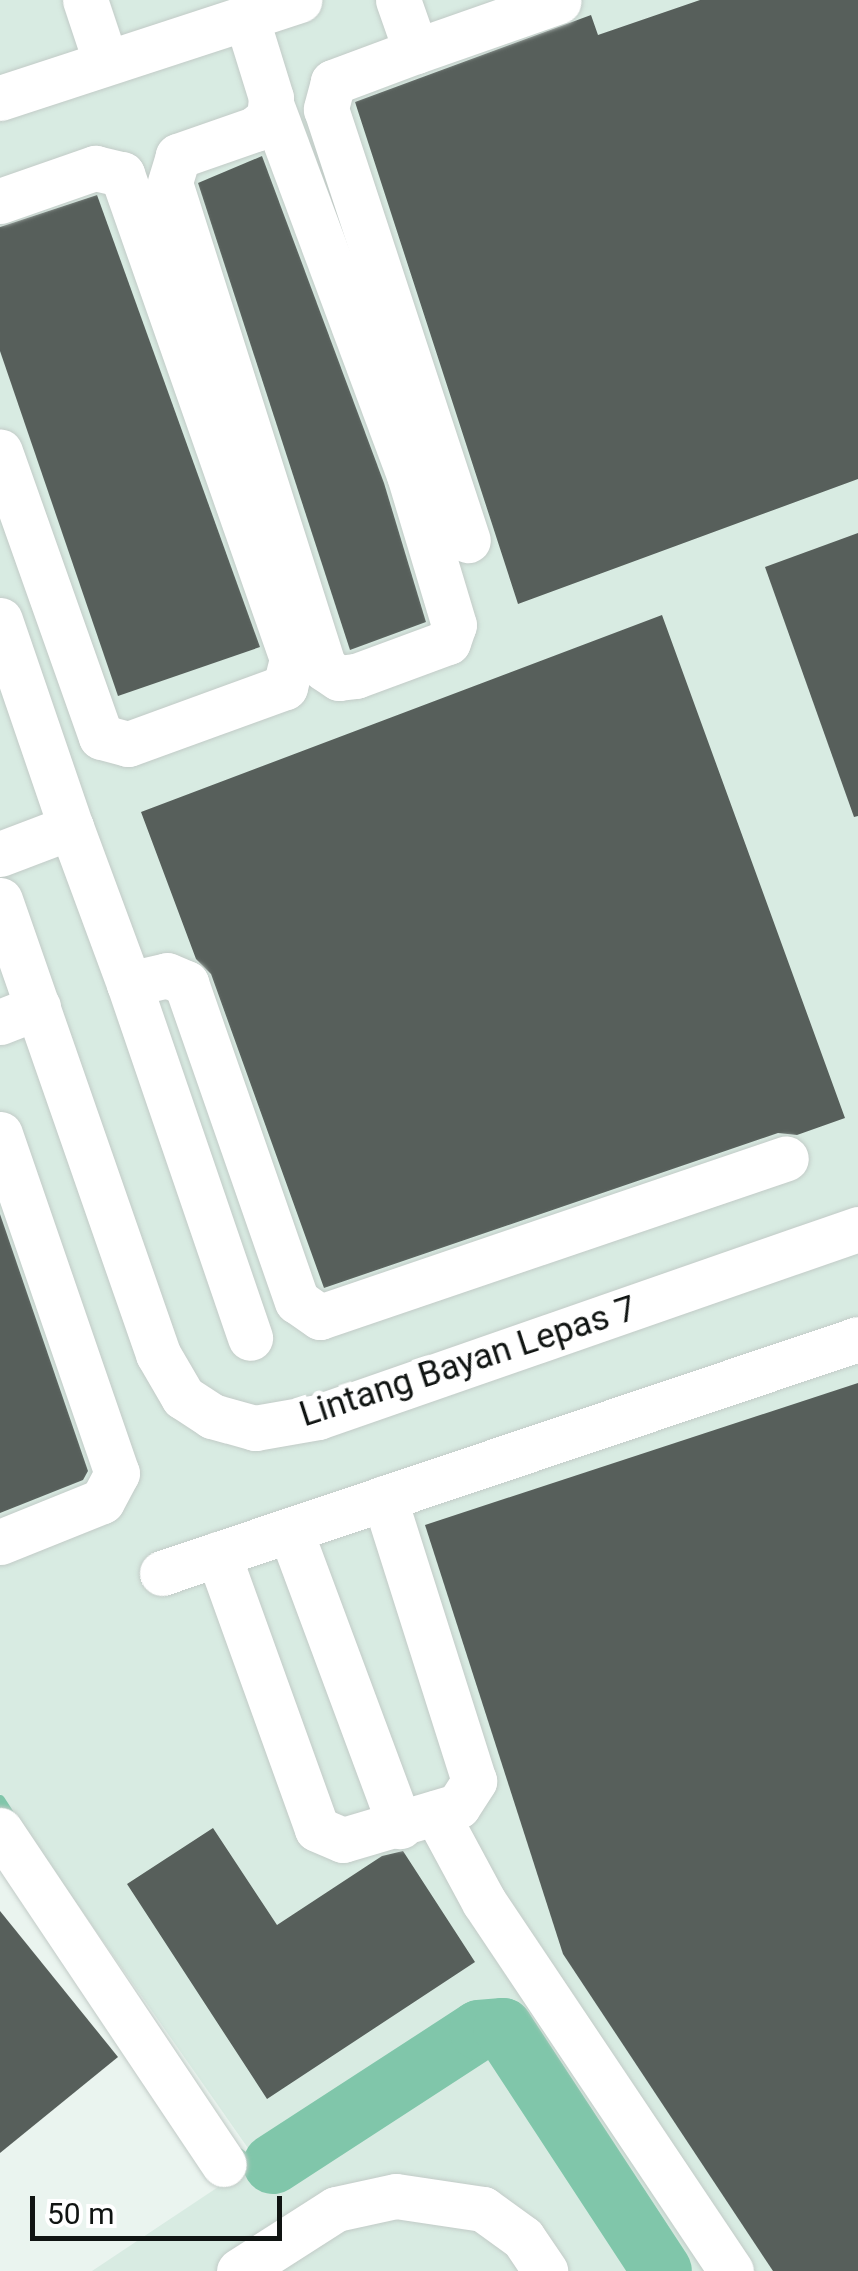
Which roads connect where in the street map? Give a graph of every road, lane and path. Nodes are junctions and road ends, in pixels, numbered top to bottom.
1 (85, 0) edge
2 (398, 0) edge
3 (292, 1) edge
4 (559, 1) edge
5 (246, 17) junction
6 (416, 51) junction
7 (106, 63) junction
8 (0, 98) edge
9 (272, 108) junction
10 (0, 201) edge
11 (0, 451) edge
12 (468, 540) dead end
13 (0, 620) edge
14 (71, 828) junction
15 (0, 854) edge
16 (0, 900) edge
17 (129, 984) junction
18 (19, 1014) edge
19 (0, 1134) edge
20 (786, 1158) dead end
21 (858, 1230) edge
22 (250, 1338) dead end
23 (858, 1340) edge
24 (384, 1498) junction
25 (290, 1530) junction
26 (0, 1542) edge
27 (218, 1554) junction
28 (162, 1573) dead end
29 (418, 1819) junction
30 (0, 1830) edge
31 (224, 2164) dead end
32 (238, 2271) edge
33 (545, 2271) edge
34 (731, 2271) edge

1 - 7 street
2 - 6 street
3 - 5 street
4 - 6 street
5 - 7 street
5 - 9 street
6 - 12 street
7 - 8 street
9 - 9 street
10 - 11 street
13 - 14 street
14 - 15 street
14 - 17 street
16 - 18 street, Lintang Bayan Lepas 7
17 - 20 street
17 - 22 street
18 - 21 street, Lintang Bayan Lepas 7
19 - 26 street
23 - 24 street
24 - 25 street
24 - 29 street
25 - 27 street
25 - 29 street
27 - 28 street
27 - 29 street
29 - 34 street
30 - 31 street
32 - 33 street

